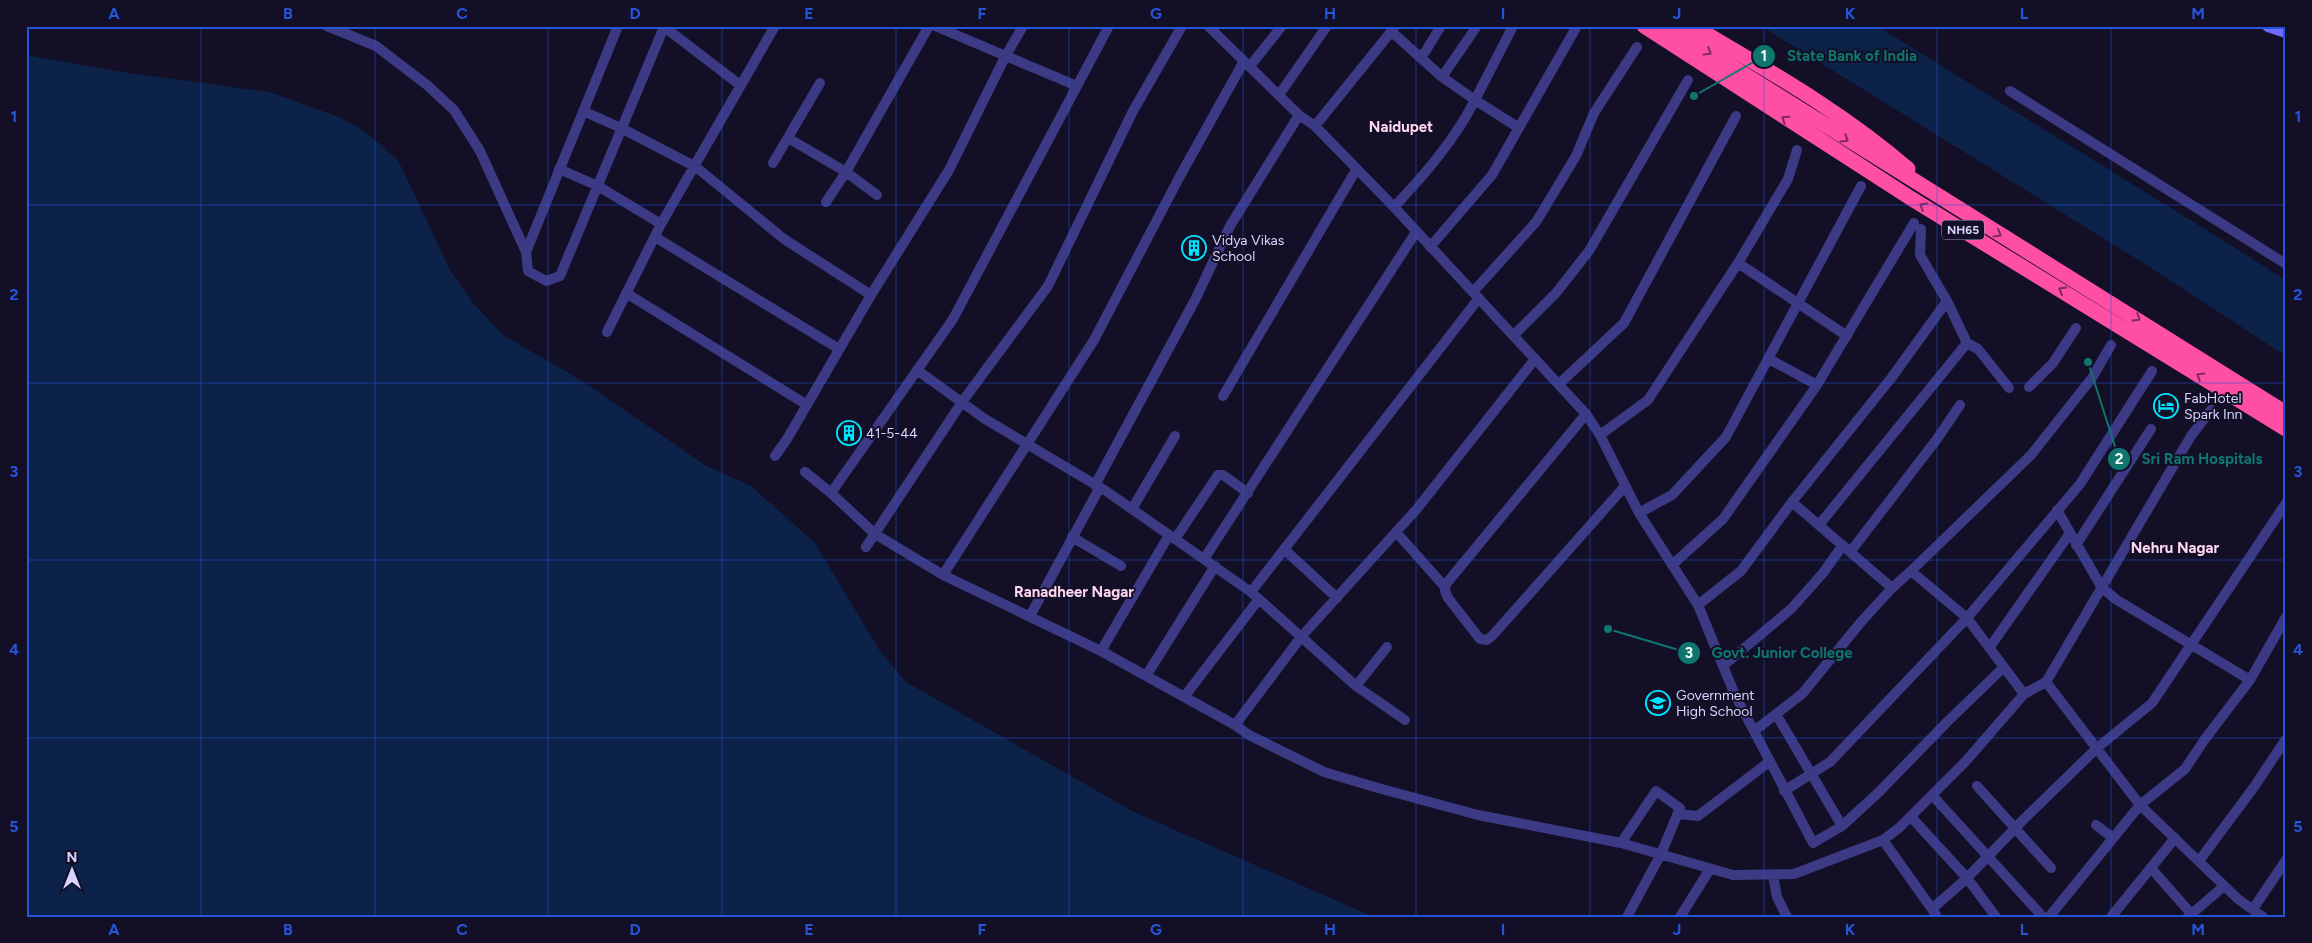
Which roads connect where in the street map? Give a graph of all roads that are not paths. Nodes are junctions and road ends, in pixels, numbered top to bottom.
1 (327, 26) edge
2 (618, 26) edge
3 (664, 26) edge
4 (685, 26) edge
5 (776, 26) edge
6 (929, 26) edge
7 (935, 26) edge
8 (1023, 26) edge
9 (1109, 26) edge
10 (1182, 26) edge
11 (1208, 26) edge
12 (1282, 26) edge
13 (1327, 26) edge
14 (1441, 26) edge
15 (1477, 26) edge
16 (1513, 26) edge
17 (1577, 26) edge
18 (1644, 26) edge
19 (1666, 26) edge
20 (1693, 26) edge
21 (2268, 26) edge
22 (1394, 29) edge
23 (1219, 30) edge
24 (2286, 32) edge
25 (680, 38) junction
26 (1637, 47) dead end
27 (1005, 57) junction
28 (1420, 57) junction
29 (1247, 64) junction
30 (1442, 77) junction
31 (1688, 80) dead end
32 (820, 83) dead end
33 (740, 85) junction
34 (1077, 86) junction
35 (2010, 91) dead end
36 (1280, 95) junction
37 (1475, 100) junction
38 (583, 111) junction
39 (1299, 114) junction
40 (1736, 116) dead end
41 (1315, 126) junction
42 (621, 128) junction
43 (1519, 128) junction
44 (788, 138) junction
45 (1797, 150) dead end
46 (773, 163) dead end
47 (696, 167) junction
48 (559, 169) junction
49 (1356, 170) junction
50 (846, 172) junction
51 (598, 186) junction
52 (1861, 186) dead end
53 (877, 195) dead end
54 (1940, 197) junction
55 (826, 202) dead end
56 (1394, 207) junction
57 (661, 224) junction
58 (1416, 232) junction
59 (655, 237) junction
60 (1430, 247) junction
61 (526, 252) junction
62 (1738, 264) junction
63 (2286, 264) edge
64 (626, 293) junction
65 (871, 295) junction
66 (1476, 295) junction
67 (1947, 301) junction
68 (1799, 304) junction
69 (2076, 328) dead end
70 (607, 332) dead end
71 (1514, 335) junction
72 (1847, 336) junction
73 (1967, 343) junction
74 (2111, 345) dead end
75 (840, 349) junction
76 (1535, 359) junction
77 (1769, 359) junction
78 (917, 370) junction
79 (2152, 371) dead end
80 (1559, 384) junction
81 (1817, 385) junction
82 (2029, 387) dead end
83 (2009, 388) dead end
84 (1223, 396) dead end
85 (962, 402) junction
86 (807, 405) junction
87 (1960, 405) dead end
88 (2211, 410) dead end
89 (2286, 413) edge
90 (1586, 414) junction
91 (2151, 429) dead end
92 (2286, 429) edge
93 (1175, 436) dead end
94 (1600, 436) junction
95 (1028, 444) junction
96 (775, 456) dead end
97 (805, 472) dead end
98 (1097, 486) junction
99 (1625, 486) junction
100 (831, 492) junction
101 (1248, 493) junction
102 (1792, 502) junction
103 (2286, 504) edge
104 (1132, 508) junction
105 (2057, 510) junction
106 (1639, 513) junction
107 (1819, 525) junction
108 (1396, 532) junction
109 (2070, 533) junction
110 (875, 534) junction
111 (1072, 537) junction
112 (1172, 537) junction
113 (2076, 545) junction
114 (866, 547) dead end
115 (1847, 548) junction
116 (1284, 549) junction
117 (1204, 559) junction
118 (1672, 565) junction
119 (1120, 566) dead end
120 (1215, 566) junction
121 (1911, 571) junction
122 (943, 575) junction
123 (1445, 587) junction
124 (1892, 588) junction
125 (2102, 588) junction
126 (1251, 592) junction
127 (1337, 598) junction
128 (1259, 599) junction
129 (1698, 605) junction
130 (1030, 616) junction
131 (2286, 617) edge
132 (1967, 618) junction
133 (1301, 637) junction
134 (2192, 645) junction
135 (1387, 647) dead end
136 (1990, 647) junction
137 (1101, 651) junction
138 (1723, 666) junction
139 (2004, 667) junction
140 (1146, 676) junction
141 (2250, 680) junction
142 (2046, 682) junction
143 (1356, 686) junction
144 (2024, 694) junction
145 (1184, 697) junction
146 (1776, 714) junction
147 (1405, 720) dead end
148 (1235, 725) junction
149 (1754, 731) junction
150 (2286, 739) edge
151 (2097, 748) junction
152 (1769, 762) junction
153 (1812, 773) junction
154 (1977, 786) dead end
155 (1784, 790) junction
156 (1932, 795) junction
157 (2140, 805) junction
158 (1679, 814) junction
159 (1911, 817) junction
160 (2096, 824) dead end
161 (1842, 826) junction
162 (2014, 829) junction
163 (2113, 838) junction
164 (2175, 838) junction
165 (1883, 840) junction
166 (1621, 844) junction
167 (1661, 854) junction
168 (1989, 856) junction
169 (2286, 860) edge
170 (2199, 861) junction
171 (2051, 868) dead end
172 (2150, 868) junction
173 (1710, 869) junction
174 (1773, 875) junction
175 (1967, 878) junction
176 (2224, 886) junction
177 (2253, 909) junction
178 (1935, 913) edge
179 (2191, 916) edge
180 (1627, 917) edge
181 (1680, 917) edge
182 (1787, 917) edge
183 (1996, 917) edge
184 (2043, 917) edge
185 (2049, 917) edge
186 (2111, 917) edge
187 (2263, 917) edge

1 - 61 street
2 - 38 street
3 - 25 street
3 - 42 street
4 - 25 street
5 - 33 street
6 - 50 street
7 - 27 street
8 - 27 street
9 - 34 street
10 - 85 street
11 - 23 street
12 - 29 street
13 - 36 street
14 - 28 street
15 - 30 street
16 - 37 street
17 - 43 street
92 -> 18 highway, NH65
19 -> 54 highway, NH65
20 - 54 highway
21 - 24 main road
22 - 28 street
22 - 41 street
23 - 29 street
25 - 33 street
26 - 66 street
27 - 34 street
27 - 65 street
28 - 30 street
29 - 36 street
29 - 95 street
30 - 37 street
31 - 71 street
32 - 44 street
33 - 47 street
34 - 78 street
35 - 63 street
36 - 39 street
37 - 43 street
37 - 56 street
38 - 42 street
38 - 48 street
39 - 41 street
39 - 98 street
40 - 80 street
41 - 49 street
42 - 47 street
42 - 51 street
43 - 60 street
44 - 46 street
44 - 50 street
45 - 62 street
47 - 57 street
47 - 65 street
48 - 51 street
48 - 61 street
49 - 56 street
49 - 84 street
50 - 53 street
50 - 55 street
51 - 57 street
51 - 61 street
52 - 68 street
54 -> 89 highway, NH65
56 - 58 street
57 - 59 street
58 - 60 street
58 - 101 street
59 - 64 street
59 - 75 street
60 - 66 street
62 - 68 street
62 - 94 street
64 - 70 street
64 - 86 street
65 - 75 street
66 - 71 street
66 - 116 street
67 - 72 street
67 - 73 street
67 - 102 street
68 - 72 street
68 - 77 street
69 - 82 street
71 - 76 street
72 - 81 street
73 - 83 street
73 - 107 street
74 - 121 street
75 - 86 street
76 - 80 street
76 - 108 street
77 - 81 street
77 - 106 street
78 - 85 street
78 - 100 street
79 - 105 street
80 - 90 street
81 - 118 street
85 - 95 street
85 - 110 street
86 - 96 street
87 - 115 street
88 - 125 street
90 - 94 street
90 - 123 street
91 - 113 street
93 - 104 street
94 - 99 street
95 - 98 street
95 - 122 street
97 - 100 street
98 - 104 street
98 - 111 street
99 - 106 street
99 - 123 street
100 - 110 street
101 - 112 street
101 - 117 street
102 - 107 street
102 - 129 street
103 - 134 street
104 - 112 street
105 - 109 street
105 - 132 street
106 - 118 street
107 - 115 street
108 - 123 street
108 - 127 street
109 - 113 street
109 - 136 street
110 - 114 street
110 - 122 street
111 - 119 street
111 - 130 street
112 - 117 street
112 - 137 street
113 - 125 street
115 - 124 street
115 - 138 street
116 - 126 street
116 - 127 street
117 - 120 street
118 - 129 street
120 - 126 street
120 - 140 street
121 - 124 street
121 - 132 street
122 - 130 street
124 - 146 street
125 - 134 street
125 - 142 street
126 - 128 street
127 - 133 street
128 - 133 street
128 - 145 street
129 - 138 street
130 - 137 street
131 - 141 street
132 - 136 street
132 - 153 street
133 - 143 street
133 - 148 street
134 - 141 street
134 - 151 street
135 - 143 street
136 - 139 street
137 - 140 street
138 - 149 street
139 - 144 street
139 - 161 street
140 - 145 street
141 - 157 street
142 - 144 street
142 - 151 street
143 - 147 street
144 - 156 street
145 - 148 street
146 - 149 street
146 - 153 street
148 - 166 street
149 - 152 street
150 - 170 street
151 - 157 street
151 - 162 street
152 - 155 street
152 - 158 street
153 - 155 street
153 - 161 street
154 - 162 street
155 - 161 street
156 - 159 street
156 - 168 street
157 - 163 street
157 - 164 street
158 - 166 street
158 - 167 street
159 - 165 street
159 - 175 street
160 - 163 street
162 - 168 street
162 - 171 street
163 - 185 street
164 - 170 street
164 - 172 street
165 - 174 street
165 - 178 street
166 - 167 street
167 - 173 street
167 - 180 street
168 - 175 street
168 - 184 street
169 - 177 street
170 - 176 street
172 - 179 street
172 - 186 street
173 - 174 street
173 - 181 street
174 - 182 street
175 - 178 street
175 - 183 street
176 - 177 street
176 - 179 street
177 - 187 street

